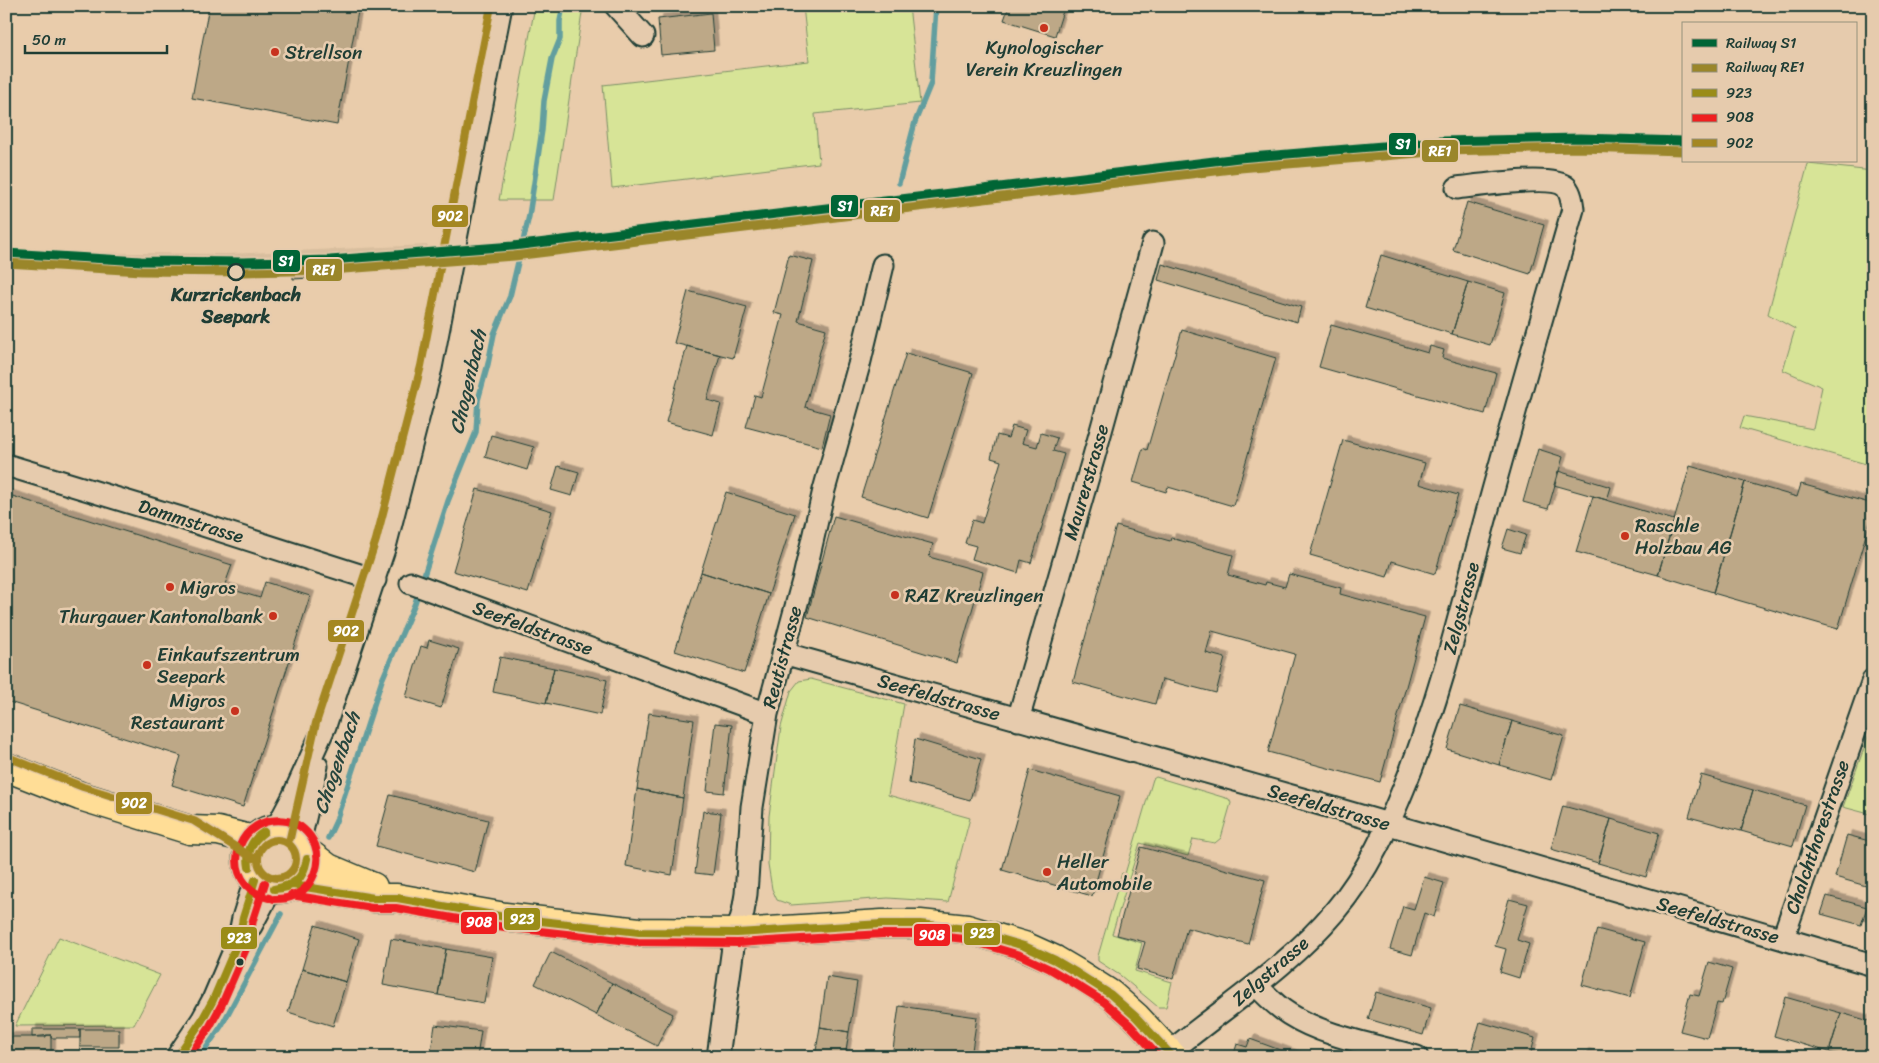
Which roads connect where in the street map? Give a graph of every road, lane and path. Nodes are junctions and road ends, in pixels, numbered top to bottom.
1 (501, 6) edge
2 (616, 6) edge
3 (643, 36) dead end
4 (1457, 188) dead end
5 (1153, 243) dead end
6 (883, 265) dead end
7 (6, 465) edge
8 (375, 580) junction
9 (420, 586) dead end
10 (783, 654) junction
11 (1873, 680) edge
12 (767, 714) junction
13 (1018, 720) junction
14 (6, 767) edge
15 (1389, 824) junction
16 (190, 830) junction
17 (284, 840) junction
18 (267, 880) junction
19 (397, 898) junction
20 (737, 933) junction
21 (1782, 938) junction
22 (1873, 965) edge
23 (1257, 986) junction
24 (1171, 1054) edge
25 (177, 1057) edge
26 (718, 1057) edge
27 (1417, 1057) edge

1 - 8 street
2 - 3 street
4 - 15 street, Zelgstrasse
5 - 13 street, Maurerstrasse
6 - 10 street, Reutistrasse
7 - 8 street, Dammstrasse
8 - 17 street
9 - 12 street, Seefeldstrasse
10 - 12 street, Reutistrasse
10 - 13 street, Seefeldstrasse
11 - 21 street, Chalchthorestrasse
12 - 20 street, Reutistrasse
13 - 15 street, Seefeldstrasse
14 - 16 main road
15 - 21 street, Seefeldstrasse
15 - 23 street, Zelgstrasse
16 - 17 main road
16 - 18 main road
17 - 18 main road
17 - 18 main road
17 - 19 main road
18 - 19 main road
18 - 25 street
19 - 20 main road
20 - 24 main road
20 - 26 street, Reutistrasse
21 - 22 street, Seefeldstrasse
23 - 24 street, Zelgstrasse
23 - 27 street

